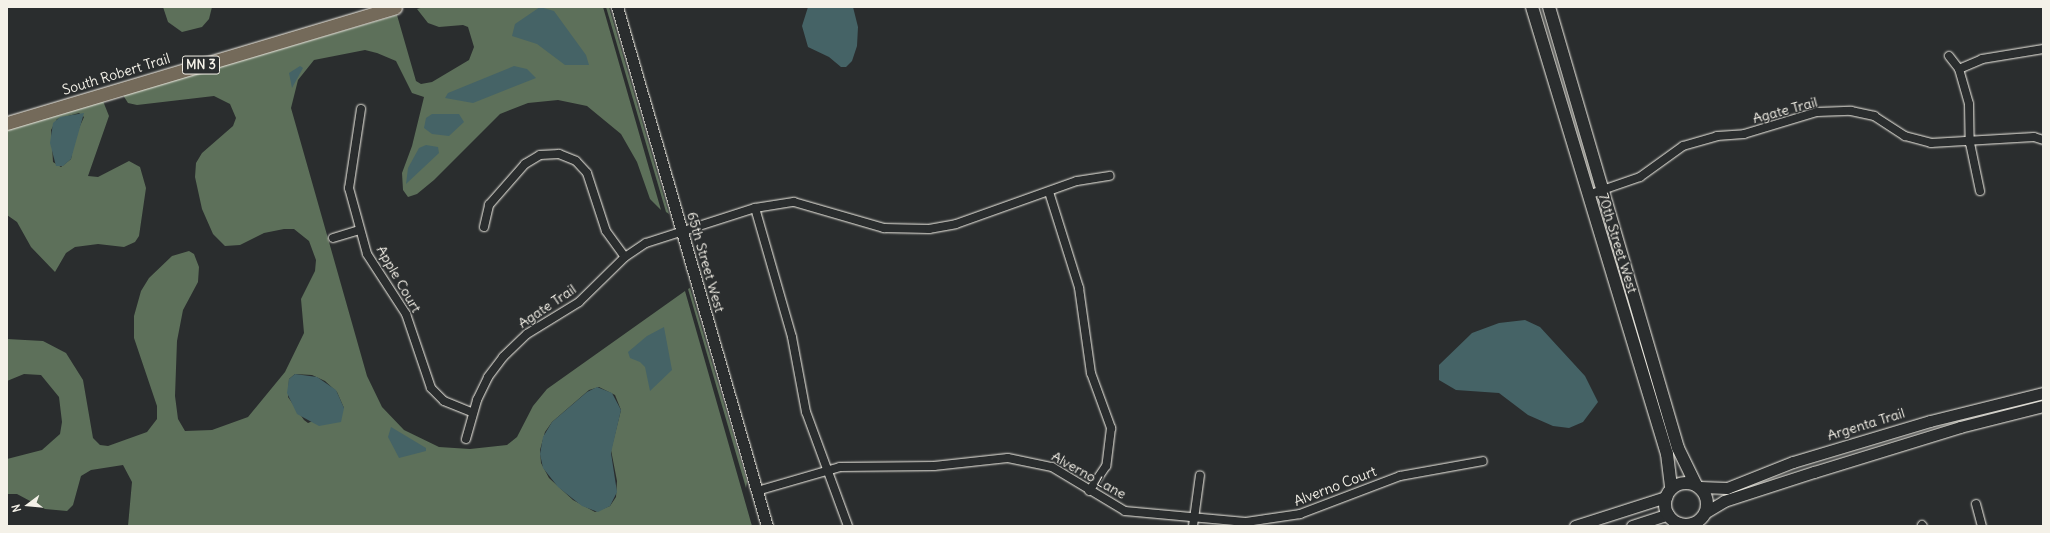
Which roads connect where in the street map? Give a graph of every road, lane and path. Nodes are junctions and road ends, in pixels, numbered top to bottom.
1 (395, 7) edge
2 (617, 7) edge
3 (1532, 7) edge
4 (1548, 7) edge
5 (2043, 48) edge
6 (1949, 56) dead end
7 (1959, 69) junction
8 (361, 109) dead end
9 (7, 124) edge
10 (2043, 140) edge
11 (1970, 143) junction
12 (1110, 176) dead end
13 (1603, 191) junction
14 (1980, 191) dead end
15 (1049, 192) junction
16 (1588, 195) junction
17 (755, 208) junction
18 (484, 227) dead end
19 (360, 230) junction
20 (682, 230) junction
21 (333, 238) dead end
22 (626, 257) junction
23 (2043, 393) edge
24 (2043, 402) edge
25 (2043, 406) edge
26 (473, 413) junction
27 (1982, 421) junction
28 (466, 438) dead end
29 (1483, 461) dead end
30 (826, 470) junction
31 (1200, 475) dead end
32 (1698, 486) junction
33 (757, 491) junction
34 (1089, 491) junction
35 (1669, 493) junction
36 (1976, 504) dead end
37 (1705, 518) edge
38 (1672, 520) edge
39 (1194, 522) edge
40 (767, 526) edge
41 (848, 526) edge
42 (1575, 526) edge
43 (1632, 526) edge
44 (1982, 526) edge

1 - 9 main road, South Robert Trail / MN 3
2 - 20 street, 65th Street West
3 - 16 main road, 70th Street West
4 - 13 main road, 70th Street West
5 - 7 street
6 - 7 street
7 - 11 street
8 - 19 street, Apple Court
10 - 11 street, Agate Trail
11 - 13 street, Agate Trail
11 - 14 street
12 - 15 street, Agate Trail
13 - 16 street, Agate Trail
13 - 32 main road, 70th Street West
15 - 17 street, Agate Trail
15 - 34 street
16 - 35 main road, 70th Street West
17 - 20 street, Agate Trail
17 - 30 street
18 - 22 street
19 - 21 street
19 - 26 street, Apple Court
20 - 22 street, Agate Trail
20 - 33 street, 65th Street West
22 - 26 street, Agate Trail
23 - 32 street, Argenta Trail
24 - 27 street
25 - 27 street
26 - 28 street, Agate Trail
27 - 37 street
29 - 39 street, Alverno Court
30 - 33 street, Alverno Lane
30 - 34 street, Alverno Lane
30 - 41 street
31 - 39 street
32 - 35 main road
32 - 37 main road
33 - 40 street, 65th Street West
34 - 39 street, Alverno Lane
35 - 38 main road
35 - 42 street
36 - 44 street
37 - 38 main road
38 - 43 street

